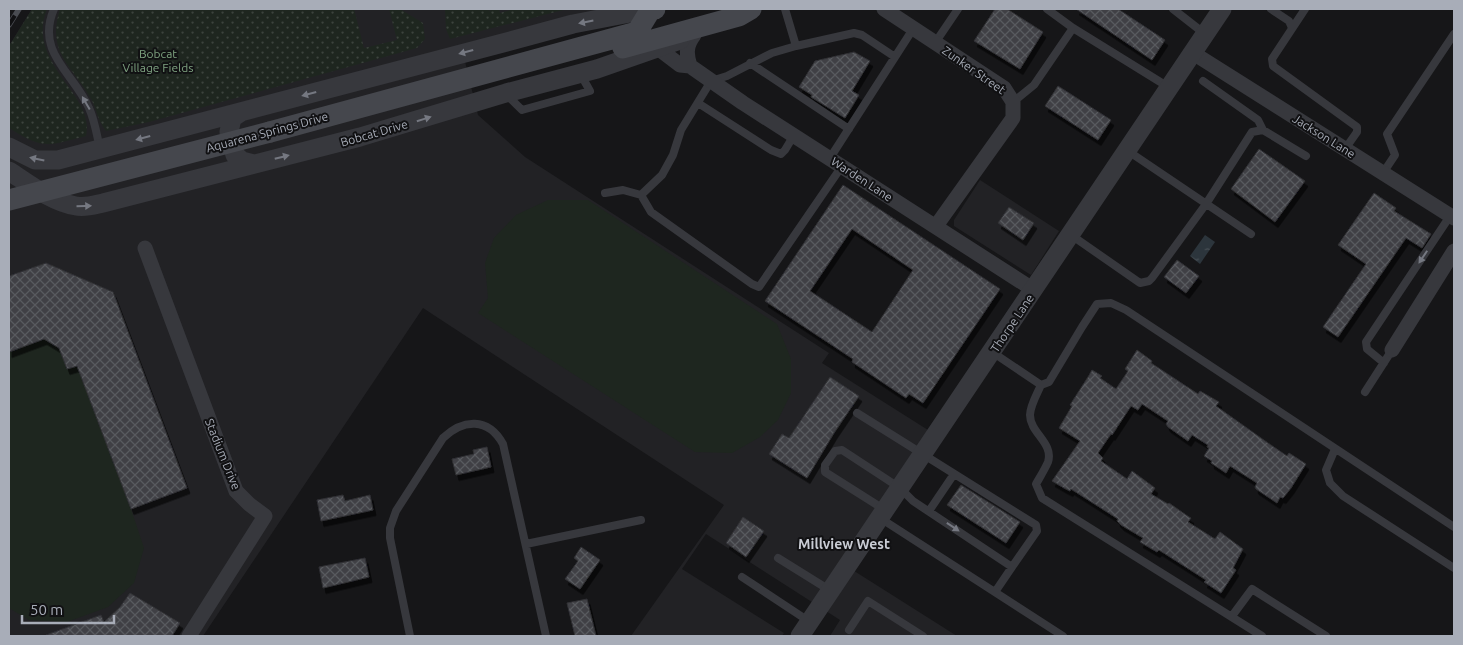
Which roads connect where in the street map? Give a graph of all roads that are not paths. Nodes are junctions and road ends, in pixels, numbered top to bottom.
1 (54, 9) edge
2 (651, 9) edge
3 (655, 9) edge
4 (785, 9) edge
5 (884, 9) edge
6 (958, 9) edge
7 (1047, 9) edge
8 (1175, 9) edge
9 (1222, 9) edge
10 (1271, 9) edge
11 (1305, 9) edge
12 (745, 13) edge
13 (1073, 28) junction
14 (1292, 28) junction
15 (913, 29) junction
16 (1205, 34) junction
17 (1454, 34) edge
18 (694, 35) junction
19 (935, 43) junction
20 (796, 46) junction
21 (659, 49) junction
22 (1193, 53) junction
23 (895, 57) junction
24 (750, 63) junction
25 (524, 64) junction
26 (690, 66) junction
27 (711, 81) junction
28 (1203, 81) dead end
29 (1170, 88) junction
30 (1013, 102) junction
31 (698, 103) junction
32 (241, 112) junction
33 (186, 126) junction
34 (849, 129) junction
35 (1263, 130) junction
36 (794, 135) junction
37 (9, 147) edge
38 (100, 149) junction
39 (1345, 149) junction
40 (1128, 151) junction
41 (1306, 156) dead end
42 (836, 162) junction
43 (254, 164) junction
44 (9, 171) edge
45 (1383, 173) junction
46 (201, 178) junction
47 (604, 193) dead end
48 (641, 195) junction
49 (9, 200) edge
50 (1206, 204) junction
51 (1452, 217) edge
52 (936, 226) junction
53 (1250, 234) dead end
54 (1071, 235) junction
55 (145, 248) dead end
56 (1454, 251) edge
57 (1034, 290) junction
58 (992, 352) junction
59 (1388, 357) junction
60 (1041, 385) junction
61 (1365, 392) dead end
62 (857, 413) dead end
63 (1336, 449) junction
64 (923, 455) junction
65 (954, 474) junction
66 (900, 488) junction
67 (929, 511) junction
68 (882, 514) junction
69 (641, 520) dead end
70 (1454, 527) edge
71 (526, 544) junction
72 (778, 558) dead end
73 (1012, 567) junction
74 (1454, 568) edge
75 (742, 577) dead end
76 (831, 590) junction
77 (994, 592) junction
78 (1232, 616) junction
79 (849, 630) dead end
80 (805, 632) edge
81 (189, 636) edge
82 (410, 636) edge
83 (546, 636) edge
84 (923, 636) edge
85 (1063, 636) edge
86 (1262, 636) edge
87 (1326, 636) edge

38 -> 1 lane
2 - 3 main road
2 - 25 main road, Aquarena Springs Drive
2 -> 32 street
4 - 20 lane
5 - 15 street, Zunker Street
6 - 19 lane
7 - 13 lane
8 - 16 lane
9 - 16 street, Thorpe Lane
10 - 14 lane
11 - 14 lane
12 - 18 street, Bobcat Drive
12 - 25 main road, Aquarena Springs Drive
13 - 29 lane
13 - 30 lane
14 - 39 lane
15 - 19 street, Zunker Street
15 - 23 lane
16 - 22 street, Thorpe Lane
17 - 45 lane
18 - 21 street, Bobcat Drive
18 - 26 street
19 - 30 street, Zunker Street
20 - 23 lane
20 - 24 lane
21 - 26 street, Warden Lane
43 -> 21 street, Bobcat Drive
22 - 29 street, Thorpe Lane
22 - 39 street, Jackson Lane
23 - 34 lane
24 - 27 lane
24 - 34 lane
25 - 49 main road, Aquarena Springs Drive, bridge
26 - 27 street, Warden Lane
27 - 31 lane
27 - 36 street, Warden Lane
28 - 35 lane
29 - 40 street, Thorpe Lane
30 - 52 street, Zunker Street
31 - 36 lane
31 - 48 lane
32 - 33 street
32 - 43 street
33 -> 38 street
33 - 46 street
34 - 42 lane
35 - 41 lane
35 - 50 lane
36 - 42 street, Warden Lane
38 -> 37 street
39 - 45 street, Jackson Lane
40 - 50 lane
40 - 54 street, Thorpe Lane
42 - 48 lane
42 - 52 street, Warden Lane
43 - 46 street, Bobcat Drive
44 -> 46 street, Bobcat Drive
45 - 51 street, Jackson Lane
47 - 48 lane
50 - 53 lane
50 - 54 lane
51 -> 59 lane
52 - 57 street, Warden Lane
54 - 57 street, Thorpe Lane
55 - 81 street, Stadium Drive
56 - 59 street
57 - 58 street, Thorpe Lane
58 - 60 lane
58 - 64 street, Thorpe Lane
59 - 61 lane
60 - 63 lane
60 - 78 lane
62 - 64 lane
63 - 70 lane
63 - 74 lane
64 - 65 lane
64 - 66 street, Thorpe Lane
65 - 67 lane
65 - 73 lane
66 - 67 lane
66 - 68 street, Thorpe Lane
66 - 68 lane
67 -> 73 lane
68 - 76 street, Thorpe Lane
68 - 77 lane
69 - 71 lane
71 - 82 lane
71 - 83 lane
72 - 76 lane
73 - 77 lane
75 - 80 lane
76 - 80 street, Thorpe Lane
77 - 85 lane
78 - 86 lane
78 - 87 lane
79 - 84 lane

